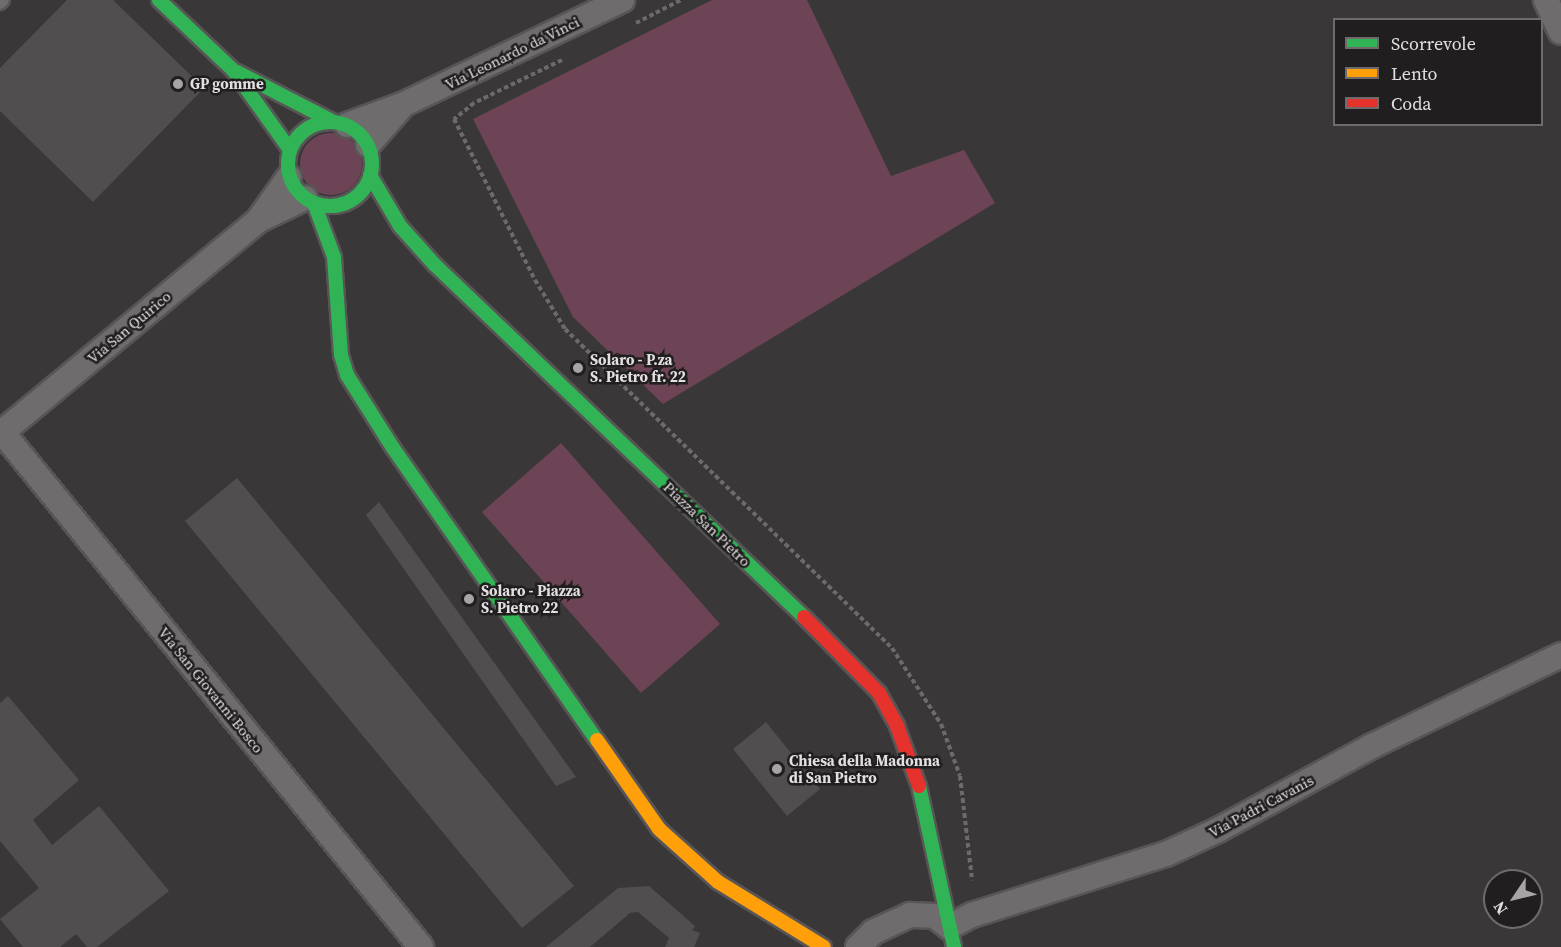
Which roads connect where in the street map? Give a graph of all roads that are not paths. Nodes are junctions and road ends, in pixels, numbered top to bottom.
1 (159, 0) edge
2 (622, 0) edge
3 (1546, 0) edge
4 (1561, 32) edge
5 (233, 70) junction
6 (402, 105) junction
7 (340, 124) junction
8 (368, 145) junction
9 (290, 150) junction
10 (370, 176) junction
11 (290, 177) junction
12 (310, 201) junction
13 (259, 220) junction
14 (1, 433) edge
15 (1561, 655) edge
16 (948, 940) edge
17 (420, 947) edge
18 (824, 947) edge
19 (858, 947) edge

1 - 5 street
2 - 6 street, Via Leonardo da Vinci
3 - 4 street
5 - 7 street
5 - 9 street
6 - 7 street, Via Leonardo da Vinci
6 - 8 street, Via Leonardo da Vinci
7 - 8 street
7 - 9 street
8 - 10 street
9 - 11 street
10 - 12 street
10 - 16 street, Piazza San Pietro
11 - 12 street
11 - 13 street, Via San Quirico
12 - 13 street, Via San Quirico
12 - 18 street
13 - 14 street, Via San Quirico
14 - 17 street, Via San Giovanni Bosco
15 - 16 street, Via Padri Cavanis
16 - 19 street

